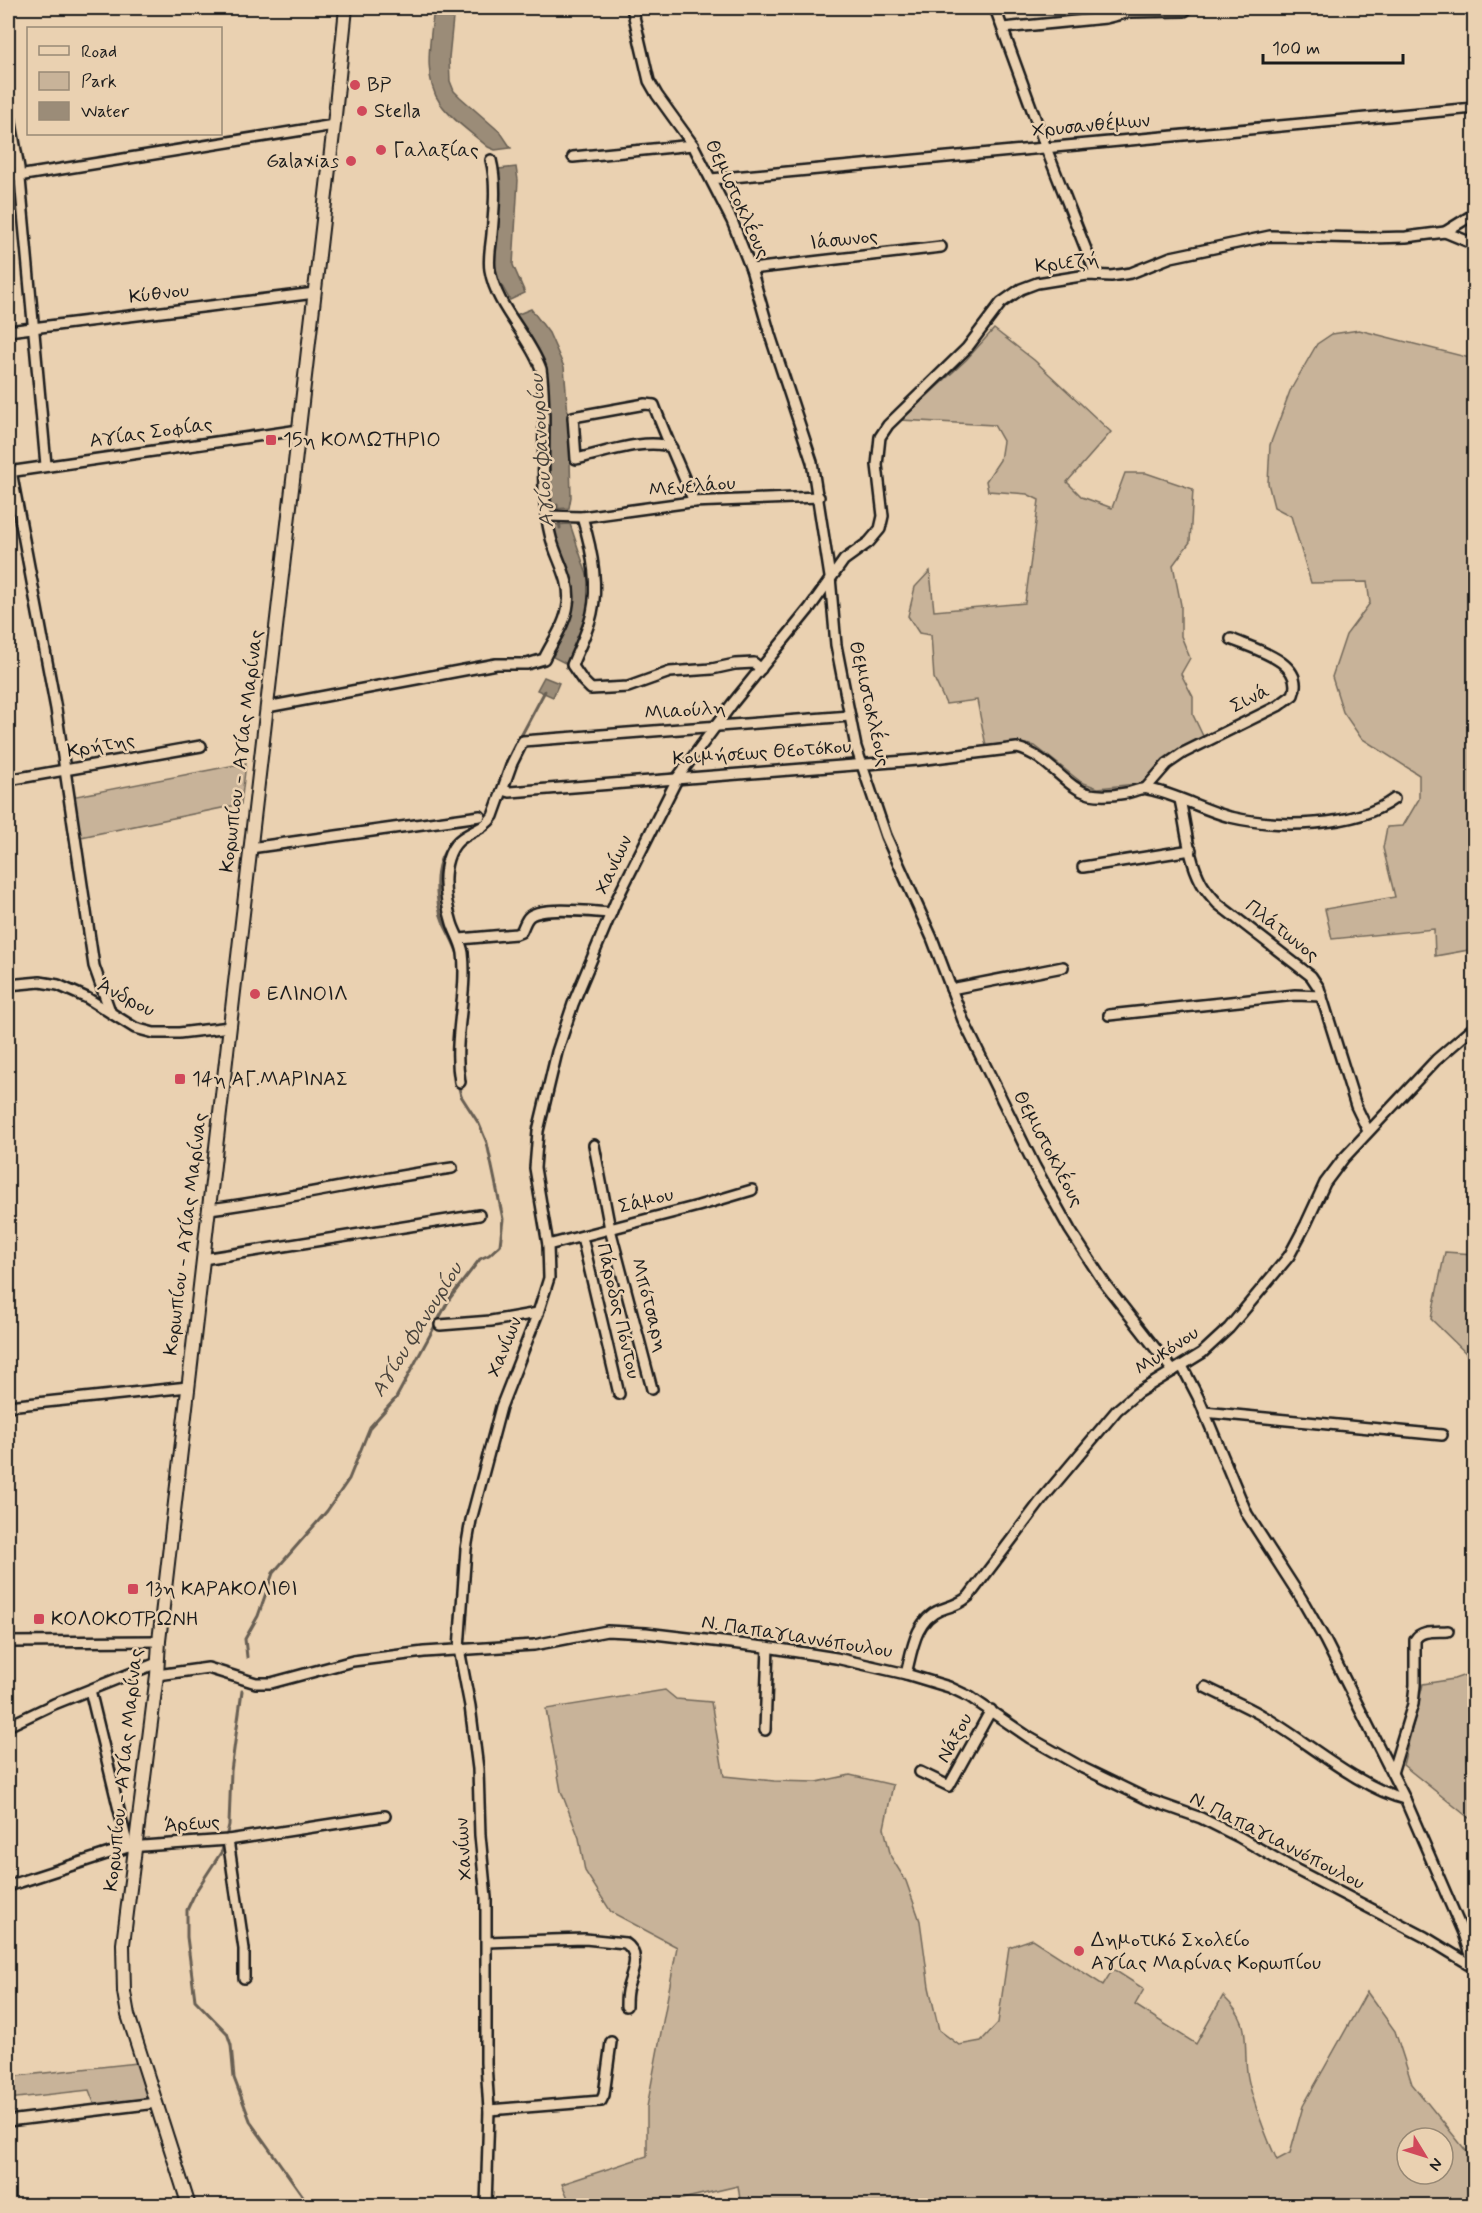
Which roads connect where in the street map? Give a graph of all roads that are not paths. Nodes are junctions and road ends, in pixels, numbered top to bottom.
1 (346, 8) edge
2 (632, 8) edge
3 (995, 8) edge
4 (1185, 11) dead end
5 (1003, 28) junction
6 (8, 106) edge
7 (1474, 108) edge
8 (334, 125) junction
9 (693, 145) junction
10 (1046, 148) junction
11 (573, 157) dead end
12 (491, 160) dead end
13 (18, 176) junction
14 (711, 179) junction
15 (1474, 214) edge
16 (1445, 232) junction
17 (1474, 244) edge
18 (941, 247) dead end
19 (751, 269) junction
20 (1096, 275) junction
21 (315, 293) junction
22 (33, 327) junction
23 (8, 331) edge
24 (299, 430) junction
25 (672, 448) junction
26 (46, 465) junction
27 (9, 471) edge
28 (819, 497) junction
29 (694, 502) junction
30 (550, 516) junction
31 (582, 517) junction
32 (830, 578) junction
33 (1231, 639) dead end
34 (761, 669) junction
35 (267, 707) junction
36 (850, 716) junction
37 (716, 727) junction
38 (201, 746) dead end
39 (862, 764) junction
40 (66, 771) junction
41 (678, 777) junction
42 (8, 780) edge
43 (1146, 788) junction
44 (503, 790) junction
45 (1394, 798) dead end
46 (1180, 800) junction
47 (480, 816) dead end
48 (250, 848) junction
49 (1191, 850) junction
50 (1083, 867) dead end
51 (611, 913) junction
52 (460, 939) junction
53 (1063, 967) dead end
54 (1311, 976) junction
55 (8, 985) edge
56 (951, 989) junction
57 (1295, 995) junction
58 (1322, 996) junction
59 (110, 1011) junction
60 (1109, 1015) dead end
61 (230, 1027) junction
62 (1474, 1028) edge
63 (460, 1082) dead end
64 (1368, 1131) junction
65 (594, 1144) dead end
66 (452, 1168) dead end
67 (752, 1190) dead end
68 (209, 1209) junction
69 (479, 1215) dead end
70 (610, 1229) junction
71 (582, 1237) junction
72 (548, 1245) junction
73 (203, 1259) junction
74 (538, 1313) junction
75 (440, 1325) dead end
76 (1178, 1369) junction
77 (188, 1387) junction
78 (652, 1389) dead end
79 (619, 1394) dead end
80 (8, 1406) edge
81 (1204, 1412) junction
82 (1442, 1435) dead end
83 (1448, 1631) dead end
84 (159, 1641) junction
85 (8, 1642) edge
86 (768, 1647) junction
87 (459, 1649) junction
88 (157, 1669) junction
89 (906, 1674) junction
90 (1205, 1687) dead end
91 (90, 1690) junction
92 (991, 1710) junction
93 (8, 1726) edge
94 (765, 1730) dead end
95 (920, 1772) dead end
96 (1392, 1773) junction
97 (1405, 1799) junction
98 (385, 1816) dead end
99 (227, 1840) junction
100 (132, 1847) junction
101 (8, 1886) edge
102 (487, 1942) junction
103 (1474, 1967) edge
104 (244, 1978) dead end
105 (626, 2006) dead end
106 (611, 2042) dead end
107 (156, 2103) junction
108 (489, 2110) junction
109 (8, 2121) edge
110 (189, 2205) edge
111 (486, 2205) edge

1 - 8 main road, Κορωπίου - Αγίας Μαρίνας
2 - 9 street, Θεμιστοκλέους
3 - 5 street
4 - 5 street
5 - 10 street
6 - 13 street
7 - 10 street, Χρυσανθέμων
8 - 13 street
8 - 21 main road, Κορωπίου - Αγίας Μαρίνας
9 - 11 street
9 - 14 street, Θεμιστοκλέους
10 - 14 street, Χρυσανθέμων
10 - 20 street
12 - 30 street
13 - 22 street
14 - 19 street, Θεμιστοκλέους
15 - 16 street, Κριεζή
16 - 17 street
16 - 20 street, Κριεζή
18 - 19 street, Ιάσωνος
19 - 28 street, Θεμιστοκλέους
20 - 32 street, Κριεζή
21 - 22 street, Κύθνου
21 - 24 main road, Κορωπίου - Αγίας Μαρίνας
22 - 23 street, Κύθνου
22 - 26 street
24 - 26 street, Αγίας Σοφίας
24 - 35 main road, Κορωπίου - Αγίας Μαρίνας
25 - 25 street
25 - 29 street
26 - 27 street, Αγίας Σοφίας
27 - 40 street
28 - 29 street, Μενελάου
28 - 32 street, Θεμιστοκλέους
29 - 31 street, Μενελάου
30 - 31 street, Μενελάου
30 - 35 street
31 - 34 street
32 - 34 street, Χανίων
32 - 36 street, Θεμιστοκλέους
33 - 43 street, Σινά
34 - 37 street, Χανίων
35 - 48 main road, Κορωπίου - Αγίας Μαρίνας
36 - 37 street, Μιαούλη
36 - 39 street, Θεμιστοκλέους
37 - 41 street, Χανίων
37 - 44 street, Μιαούλη
38 - 40 street, Κρήτης
39 - 41 street, Κοιμήσεως Θεοτόκου
39 - 43 street, Κοιμήσεως Θεοτόκου
39 - 56 street, Θεμιστοκλέους
40 - 42 street, Κρήτης
40 - 59 street
41 - 44 street, Κοιμήσεως Θεοτόκου
41 - 51 street, Χανίων
43 - 46 street, Κοιμήσεως Θεοτόκου
44 - 52 street
45 - 46 street, Κοιμήσεως Θεοτόκου
46 - 49 street, Πλάτωνος
47 - 48 street
48 - 61 main road, Κορωπίου - Αγίας Μαρίνας
49 - 50 street
49 - 54 street, Πλάτωνος
51 - 52 street
51 - 72 street, Χανίων
52 - 63 street
53 - 56 street
54 - 57 street
54 - 58 street, Πλάτωνος
55 - 59 street, Άνδρου
56 - 76 street, Θεμιστοκλέους
57 - 58 street
57 - 60 street
58 - 64 street, Πλάτωνος
59 - 61 street, Άνδρου
61 - 68 main road, Κορωπίου - Αγίας Μαρίνας
62 - 64 street, Μυκόνου
64 - 76 street, Μυκόνου
65 - 70 street, Μπότσαρη
66 - 68 street
67 - 70 street, Σάμου
68 - 73 main road, Κορωπίου - Αγίας Μαρίνας
69 - 73 street
70 - 71 street, Σάμου
70 - 78 street, Μπότσαρη
71 - 72 street, Σάμου
71 - 79 street, Πάροδος Πόντου
72 - 74 street, Χανίων
73 - 77 main road, Κορωπίου - Αγίας Μαρίνας
74 - 75 street
74 - 87 street, Χανίων
76 - 81 street, Θεμιστοκλέους
76 - 89 street, Μυκόνου
77 - 80 street
77 - 84 main road, Κορωπίου - Αγίας Μαρίνας
81 - 82 street
81 - 96 street, Θεμιστοκλέους
83 - 96 street
84 - 85 street
84 - 88 main road, Κορωπίου - Αγίας Μαρίνας
86 - 87 street, Ν. Παπαγιαννόπουλου
86 - 89 street, Ν. Παπαγιαννόπουλου
86 - 94 street
87 - 88 street, Ν. Παπαγιαννόπουλου
87 - 102 street, Χανίων
88 - 91 street, Ν. Παπαγιαννόπουλου
88 - 100 main road, Κορωπίου - Αγίας Μαρίνας
89 - 92 street, Ν. Παπαγιαννόπουλου
90 - 97 street
91 - 93 street, Ν. Παπαγιαννόπουλου
91 - 100 street
92 - 95 street, Νάξου
92 - 103 street, Ν. Παπαγιαννόπουλου
96 - 97 street, Θεμιστοκλέους
97 - 103 street, Θεμιστοκλέους
98 - 99 street, Άρεως
99 - 100 street, Άρεως
99 - 104 street
100 - 101 street, Άρεως
100 - 107 main road, Κορωπίου - Αγίας Μαρίνας
102 - 105 street
102 - 108 street, Χανίων
106 - 108 street
107 - 109 street
107 - 110 main road, Κορωπίου - Αγίας Μαρίνας
108 - 111 street, Χανίων

